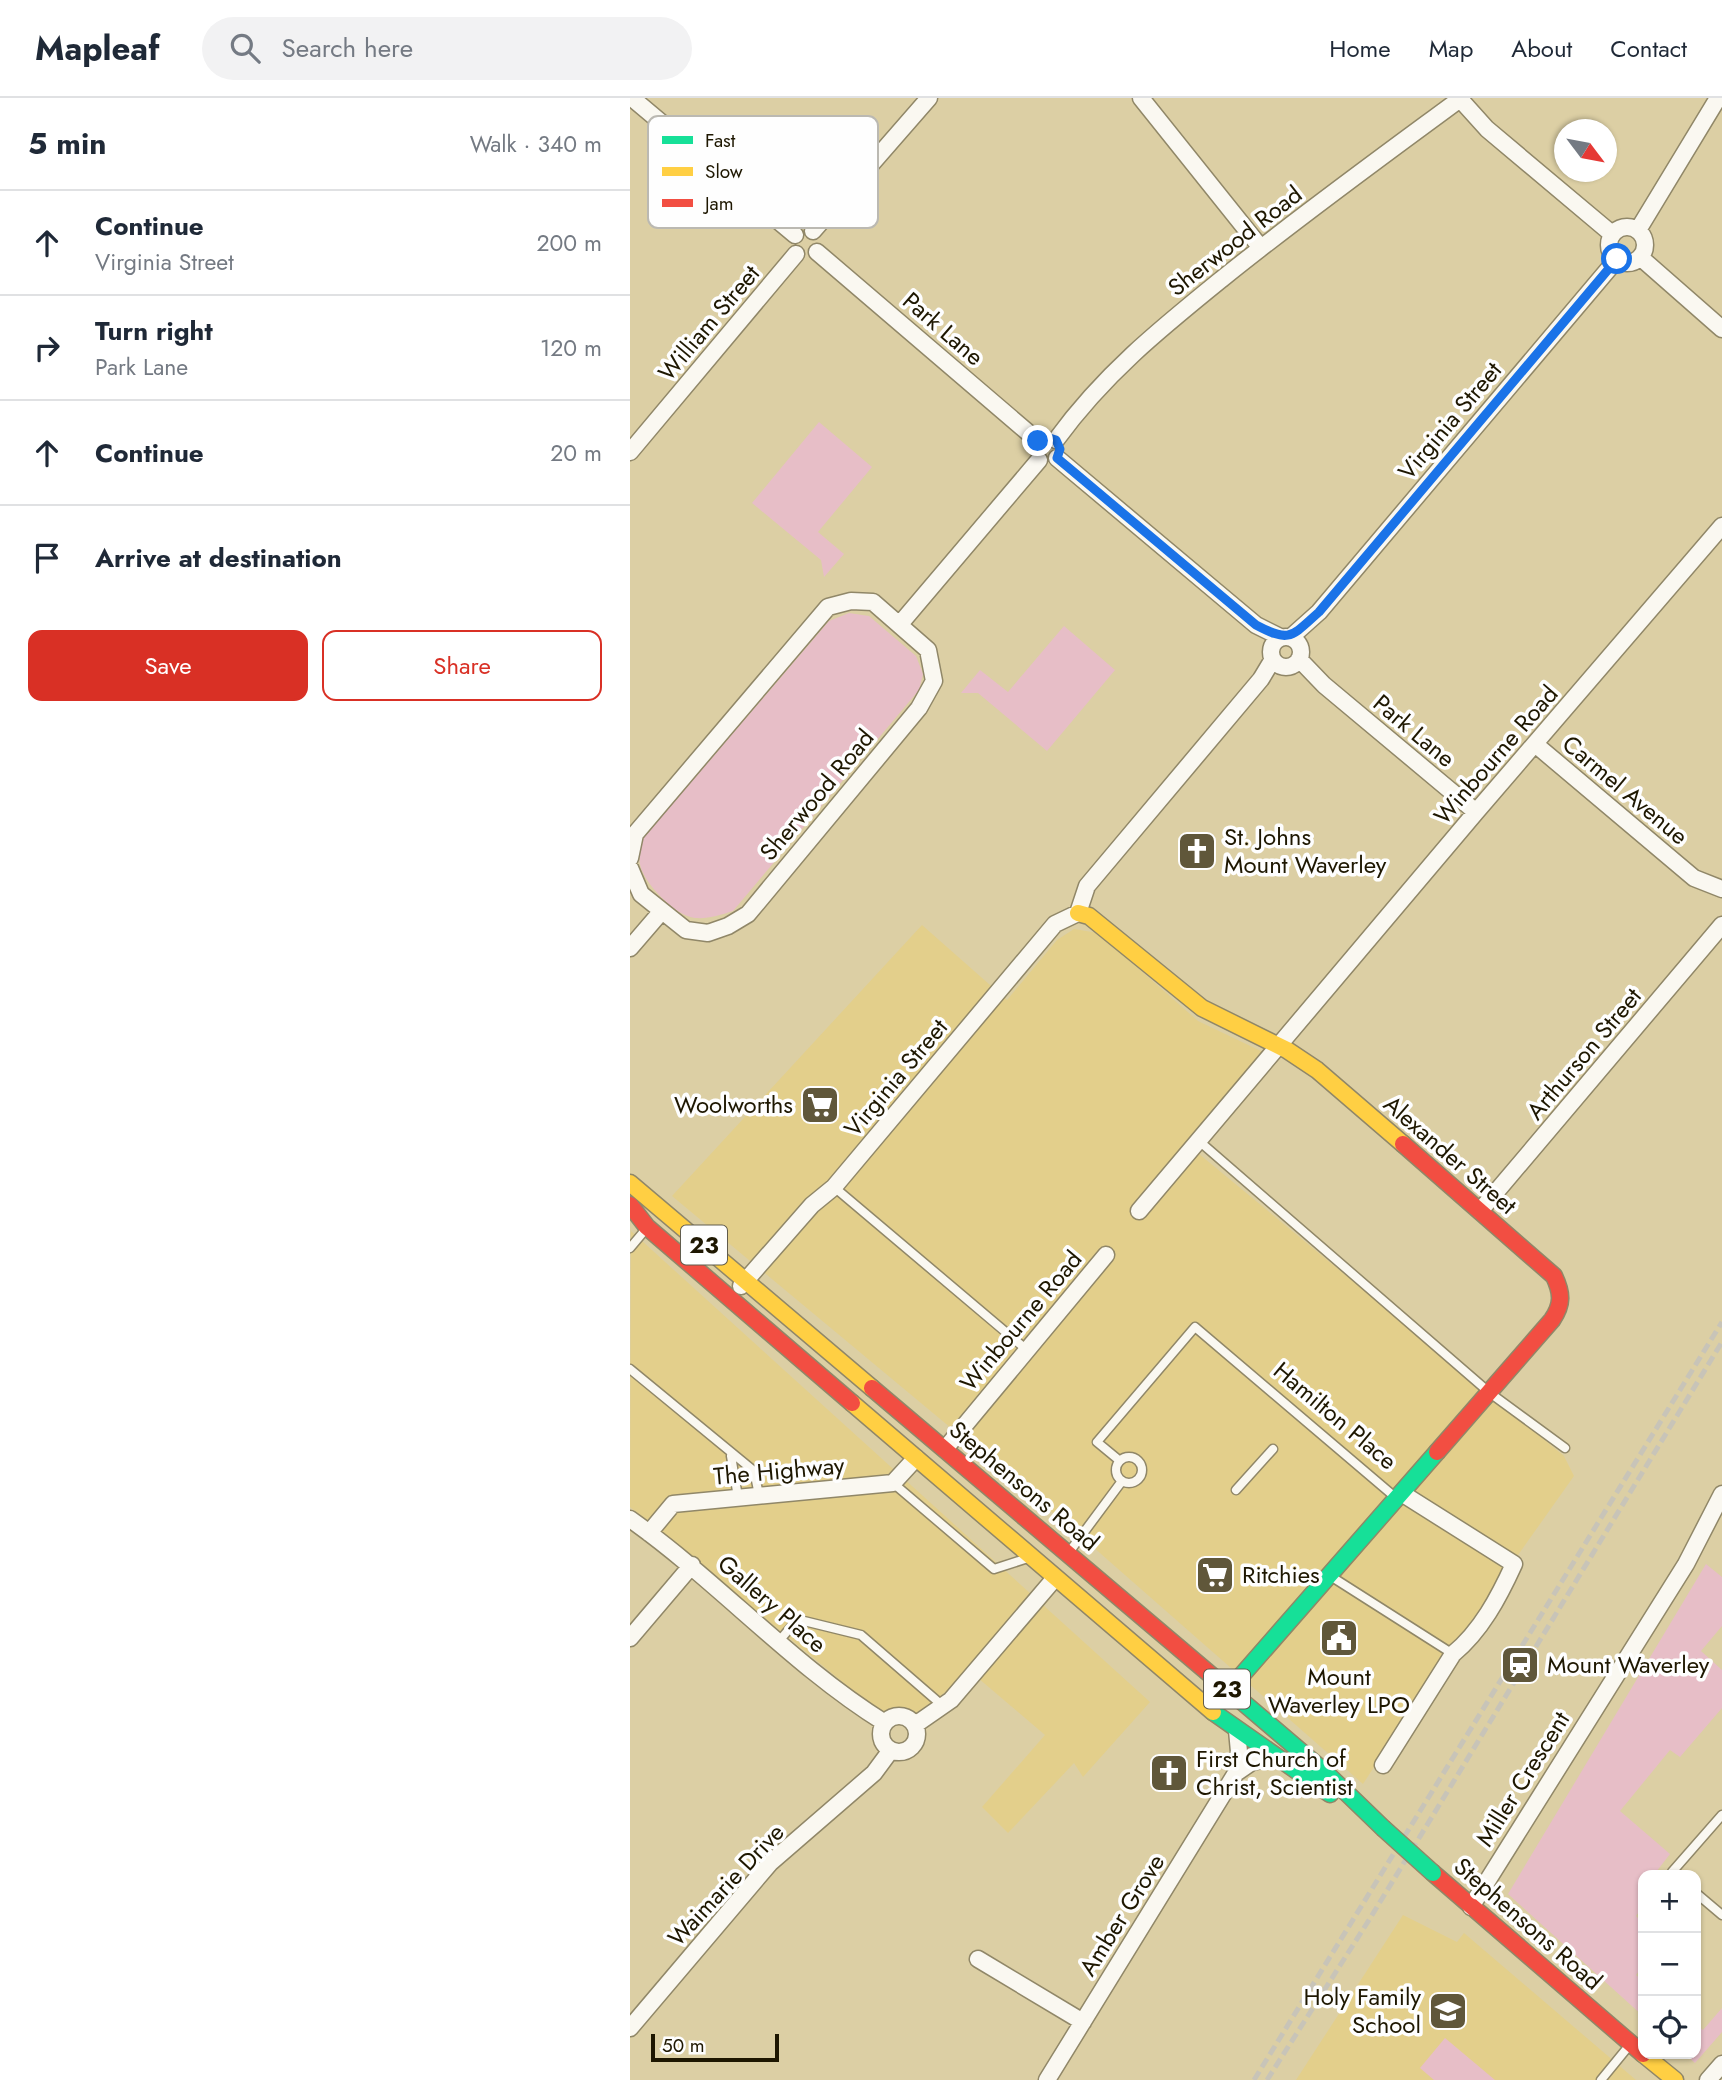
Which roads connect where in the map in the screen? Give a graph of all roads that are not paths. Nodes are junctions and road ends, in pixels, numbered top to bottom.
1 (632, 98) edge
2 (929, 98) edge
3 (1141, 98) edge
4 (1459, 98) edge
5 (1718, 98) edge
6 (653, 116) edge
7 (878, 156) edge
8 (786, 228) edge
9 (816, 228) edge
10 (1638, 230) junction
11 (813, 231) junction
12 (1612, 234) junction
13 (794, 235) junction
14 (1261, 248) junction
15 (817, 252) junction
16 (796, 254) junction
17 (1640, 257) junction
18 (1617, 259) junction
19 (1722, 328) edge
20 (1056, 440) junction
21 (1038, 441) junction
22 (630, 452) edge
23 (1057, 458) junction
24 (1039, 460) junction
25 (1722, 526) edge
26 (900, 624) junction
27 (1285, 652) junction
28 (1535, 744) junction
29 (1476, 811) junction
30 (630, 858) edge
31 (630, 868) edge
32 (1722, 889) edge
33 (661, 912) junction
34 (1083, 915) junction
35 (1722, 925) edge
36 (630, 948) edge
37 (1283, 1047) junction
38 (1199, 1141) junction
39 (630, 1183) edge
40 (834, 1187) junction
41 (630, 1205) edge
42 (662, 1209) junction
43 (1139, 1211) dead end
44 (1480, 1211) junction
45 (647, 1227) junction
46 (630, 1248) edge
47 (1106, 1255) dead end
48 (745, 1281) junction
49 (731, 1297) junction
50 (1027, 1350) junction
51 (630, 1369) edge
52 (1490, 1393) junction
53 (1565, 1448) dead end
54 (945, 1449) junction
55 (1273, 1449) dead end
56 (731, 1455) junction
57 (916, 1458) junction
58 (1120, 1461) junction
59 (1122, 1481) junction
60 (893, 1483) junction
61 (1236, 1490) dead end
62 (1722, 1494) edge
63 (759, 1495) junction
64 (738, 1497) junction
65 (1400, 1497) junction
66 (630, 1519) edge
67 (649, 1533) junction
68 (1068, 1553) junction
69 (1031, 1557) junction
70 (692, 1565) junction
71 (1331, 1576) junction
72 (1055, 1578) junction
73 (630, 1638) edge
74 (779, 1641) junction
75 (1453, 1654) junction
76 (1228, 1690) junction
77 (943, 1706) junction
78 (885, 1723) junction
79 (915, 1725) junction
80 (1237, 1730) junction
81 (891, 1749) junction
82 (1275, 1757) junction
83 (1383, 1765) dead end
84 (1236, 1773) junction
85 (1722, 1815) edge
86 (1383, 1828) junction
87 (1674, 1870) edge
88 (1701, 1896) edge
89 (1471, 1907) junction
90 (1722, 1915) edge
91 (978, 1959) dead end
92 (1083, 2022) junction
93 (630, 2028) edge
94 (1638, 2049) edge
95 (1638, 2051) edge
96 (1650, 2059) edge
97 (1722, 2064) edge
98 (1046, 2080) edge
99 (1601, 2080) edge
100 (1675, 2080) edge
101 (1708, 2080) edge

1 - 6 street
2 - 7 street
3 - 14 street
4 - 12 street
4 - 14 street, Sherwood Road
5 - 10 street
8 - 13 street
9 - 11 street
10 - 12 street
10 - 17 street
11 - 13 street
11 - 15 street
12 - 18 street
13 - 16 street
14 - 20 street, Sherwood Road
15 - 16 street
15 - 21 street, Park Lane
16 - 22 street, William Street
17 - 18 street
17 - 19 street
18 - 27 street, Virginia Street
20 - 21 street
20 - 23 street
21 - 24 street
23 - 24 street
23 - 27 street, Park Lane
24 - 26 street
25 - 28 street, Winbourne Road
26 - 30 street, Sherwood Road
26 - 33 street, Sherwood Road
27 - 29 street, Park Lane
27 - 34 street, Virginia Street
28 - 29 street, Winbourne Road
28 - 32 street, Carmel Avenue
29 - 37 street, Winbourne Road
31 - 33 street, Sherwood Road
33 - 36 street
34 - 37 main road, Alexander Street
34 - 40 street, Virginia Street
35 - 44 street, Arthurson Street
37 - 38 street, Winbourne Road
37 - 44 main road, Alexander Street
38 - 43 street, Winbourne Road
38 - 52 lane
39 - 42 main road, Stephensons Road / 23
40 - 48 street, Virginia Street
40 - 50 lane
41 - 45 main road, Stephensons Road / 23
42 - 45 main road
42 - 48 main road, Stephensons Road / 23
44 - 52 main road, Alexander Street
45 - 46 lane
45 - 49 main road, Stephensons Road / 23
47 - 50 street, Winbourne Road
48 - 49 street, Virginia Street
48 - 54 main road, Stephensons Road / 23
49 - 57 main road, Stephensons Road / 23
50 - 54 street, Winbourne Road
51 - 56 lane
52 - 53 lane
52 - 65 main road, Alexander Street
54 - 68 main road, Stephensons Road / 23
55 - 61 lane
56 - 63 lane
56 - 64 lane
57 - 60 street
57 - 69 main road, Stephensons Road / 23
58 - 59 lane
58 - 59 lane
58 - 65 lane, Hamilton Place
59 - 68 lane
60 - 63 street, The Highway
60 - 69 lane
62 - 89 street, Miller Crescent
63 - 64 street, The Highway
64 - 67 street, The Highway
65 - 71 main road, Hamilton Place
65 - 75 street, Hamilton Place
66 - 67 street, Gallery Place
67 - 70 street, Gallery Place
68 - 72 main road
68 - 76 main road, Stephensons Road / 23
69 - 72 main road, Stephensons Road / 23
70 - 73 street
70 - 74 street, Gallery Place
71 - 75 lane
71 - 76 main road, Hamilton Place
72 - 77 street
72 - 80 main road, Stephensons Road / 23
74 - 77 lane
74 - 78 street, Gallery Place
75 - 83 street, Hamilton Place
76 - 86 main road, Stephensons Road / 23
77 - 79 street
78 - 79 street
78 - 81 street
79 - 81 street
80 - 82 main road, Stephensons Road / 23
80 - 84 street, Amber Grove
81 - 93 street, Waimarie Drive
82 - 84 street
82 - 86 main road, Stephensons Road / 23
84 - 92 street, Amber Grove
85 - 87 lane
86 - 89 main road, Stephensons Road / 23, bridge
88 - 90 lane
89 - 94 main road, Stephensons Road / 23
91 - 92 street
92 - 98 street, Amber Grove
95 - 99 lane
96 - 100 main road, Stephensons Road / 23
97 - 101 street

